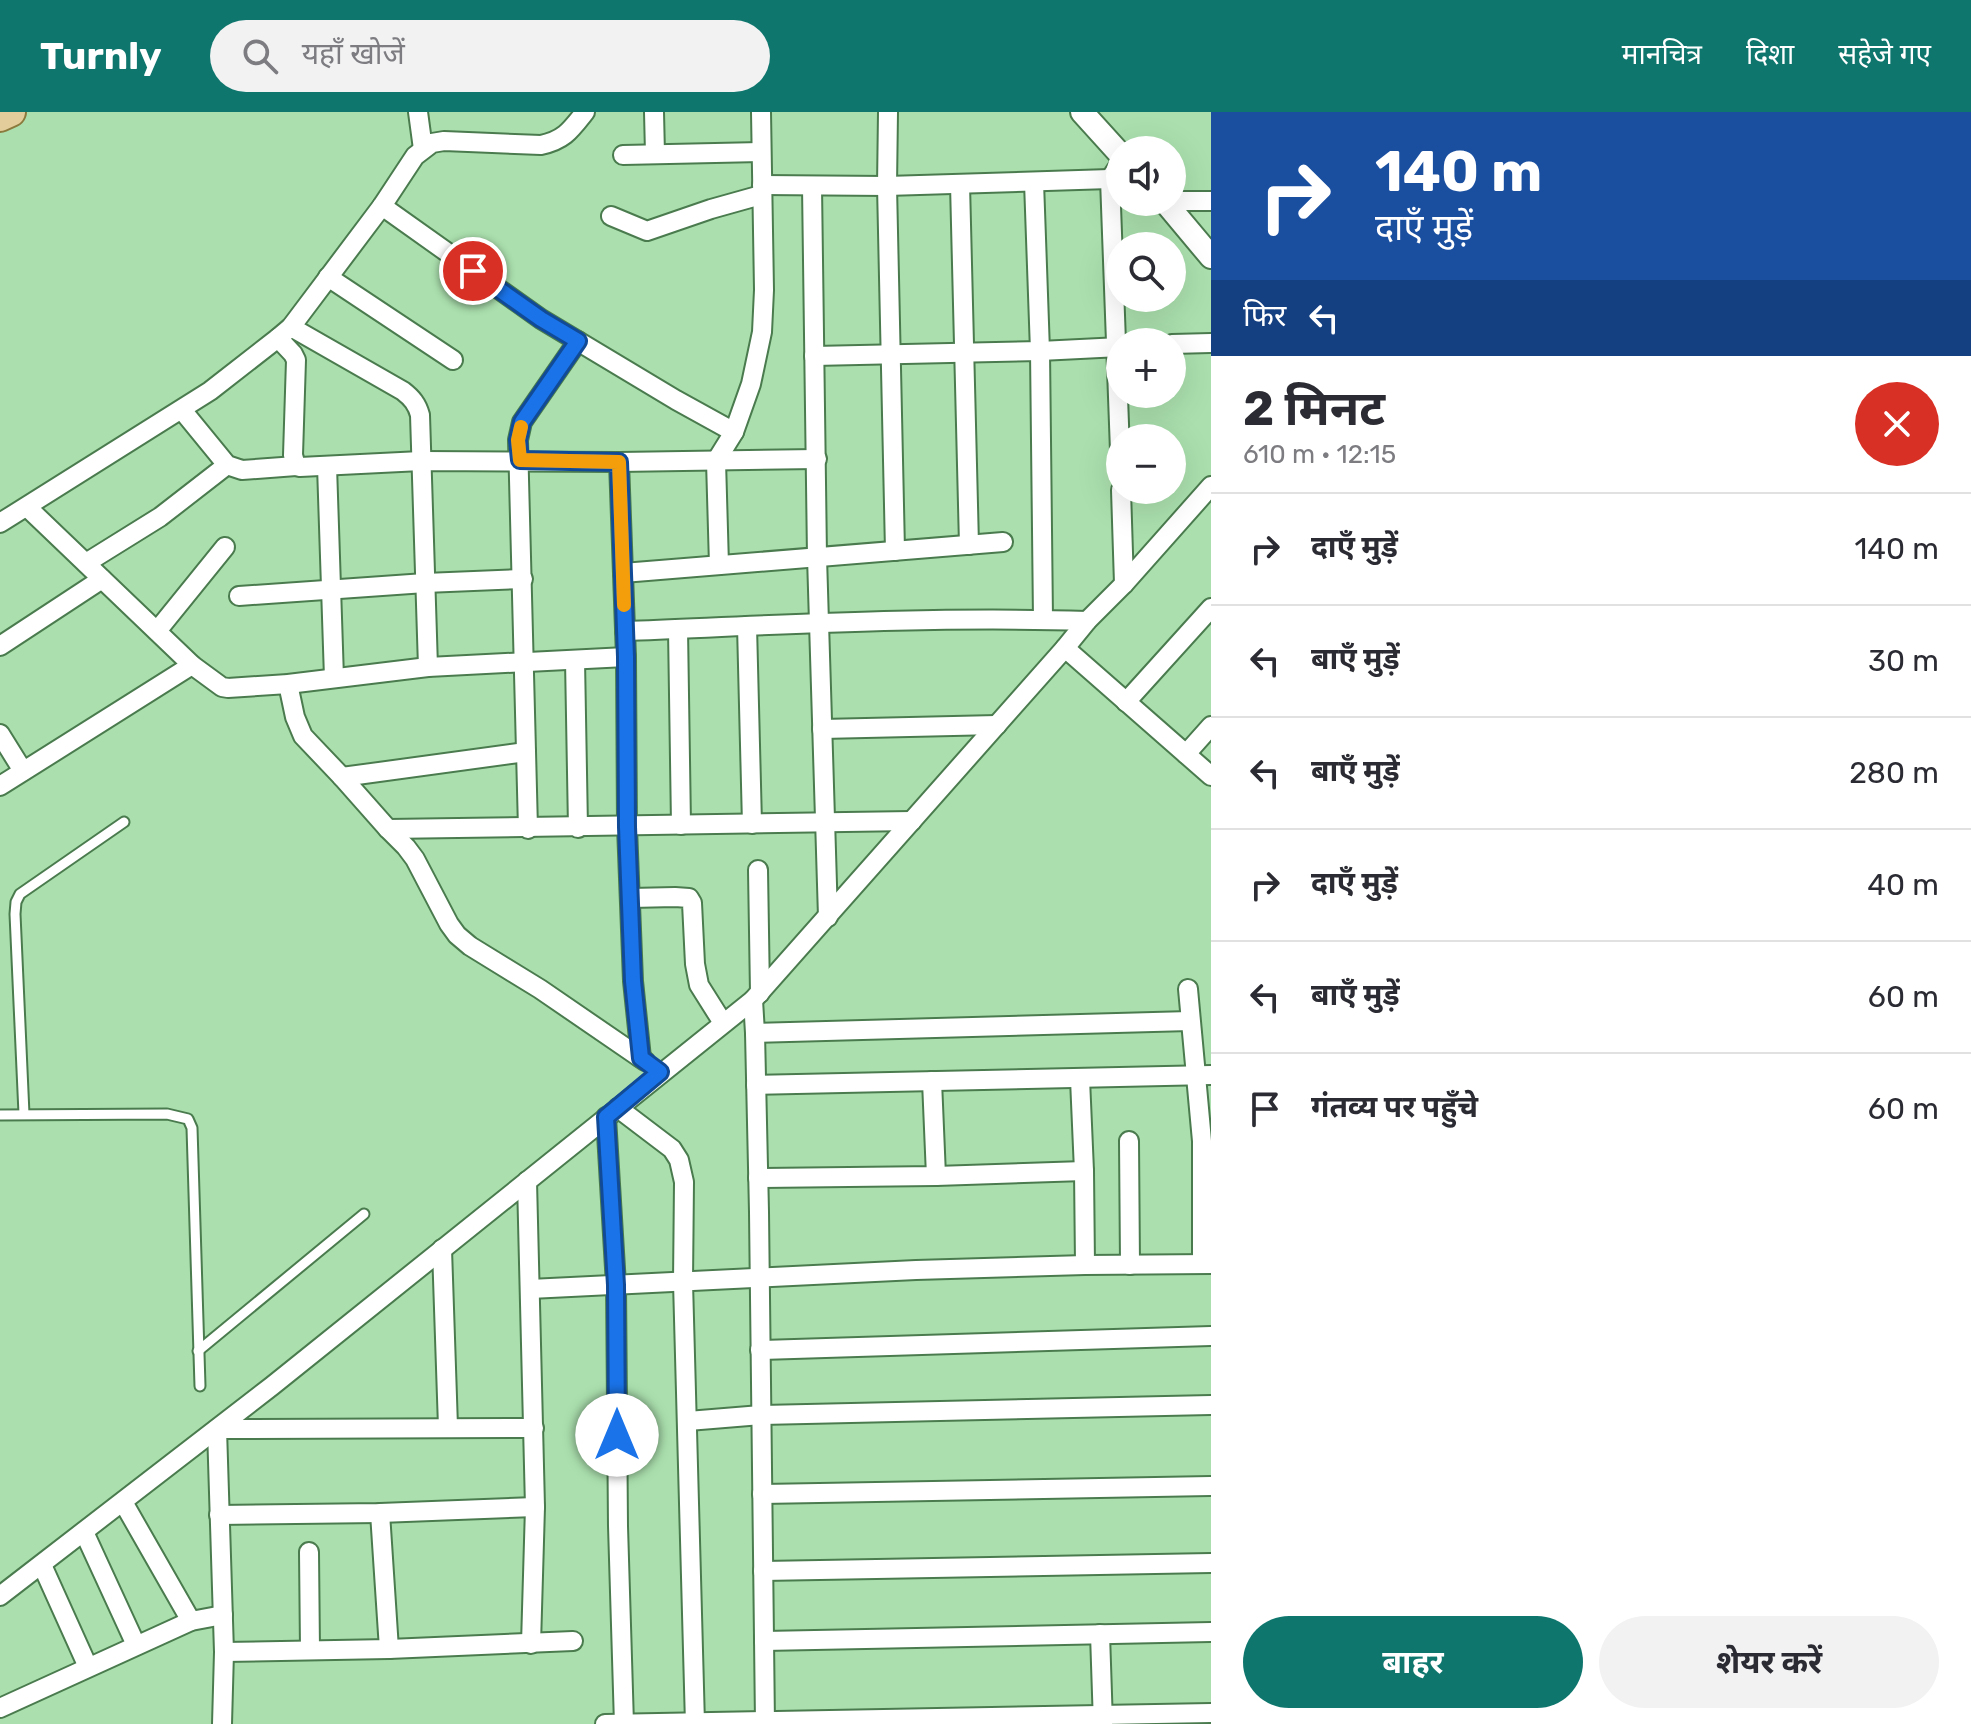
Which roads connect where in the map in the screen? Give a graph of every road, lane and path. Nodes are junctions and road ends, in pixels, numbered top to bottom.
1 (11, 112) edge
2 (418, 112) edge
3 (585, 112) edge
4 (654, 112) edge
5 (761, 112) edge
6 (888, 112) edge
7 (1082, 112) edge
8 (0, 117) edge
9 (1106, 139) edge
10 (423, 149) junction
11 (761, 152) junction
12 (655, 154) junction
13 (623, 155) dead end
14 (1106, 173) edge
15 (1034, 182) junction
16 (960, 184) junction
17 (812, 186) junction
18 (887, 186) junction
19 (761, 190) junction
20 (1186, 201) edge
21 (1211, 201) edge
22 (382, 206) junction
23 (611, 216) dead end
24 (1116, 216) edge
25 (1177, 216) edge
26 (1211, 257) edge
27 (328, 277) junction
28 (1119, 328) edge
29 (284, 333) junction
30 (578, 341) junction
31 (1211, 343) edge
32 (1186, 344) edge
33 (1106, 348) edge
34 (1040, 351) junction
35 (964, 353) junction
36 (891, 354) junction
37 (814, 356) junction
38 (453, 360) dead end
39 (182, 410) junction
40 (734, 432) junction
41 (817, 459) junction
42 (520, 460) junction
43 (421, 461) junction
44 (716, 461) junction
45 (619, 462) junction
46 (227, 465) junction
47 (296, 466) junction
48 (327, 466) junction
49 (1211, 486) edge
50 (1121, 504) edge
51 (27, 507) junction
52 (0, 523) edge
53 (1003, 542) dead end
54 (969, 545) junction
55 (225, 547) dead end
56 (895, 551) junction
57 (817, 557) junction
58 (86, 563) junction
59 (719, 565) junction
60 (623, 573) junction
61 (102, 579) junction
62 (523, 579) junction
63 (425, 583) junction
64 (1124, 584) junction
65 (330, 591) junction
66 (239, 596) dead end
67 (1211, 608) edge
68 (1043, 619) junction
69 (1087, 621) junction
70 (819, 624) junction
71 (747, 626) junction
72 (678, 629) junction
73 (157, 631) junction
74 (625, 631) junction
75 (0, 646) edge
76 (1065, 648) junction
77 (626, 657) junction
78 (575, 660) junction
79 (523, 662) junction
80 (192, 665) junction
81 (428, 667) junction
82 (334, 678) junction
83 (288, 684) junction
84 (1126, 702) junction
85 (997, 725) junction
86 (1211, 726) edge
87 (822, 729) junction
88 (0, 734) edge
89 (526, 752) junction
90 (1186, 754) junction
91 (23, 771) junction
92 (1211, 776) edge
93 (342, 777) junction
94 (0, 786) edge
95 (912, 821) junction
96 (124, 822) dead end
97 (825, 823) junction
98 (752, 824) junction
99 (681, 825) junction
100 (627, 827) junction
101 (578, 828) junction
102 (388, 829) junction
103 (528, 829) junction
104 (758, 870) dead end
105 (631, 898) junction
106 (828, 917) junction
107 (1188, 989) dead end
108 (756, 996) junction
109 (1190, 1021) junction
110 (723, 1023) junction
111 (755, 1033) junction
112 (641, 1058) junction
113 (660, 1072) junction
114 (1203, 1075) edge
115 (1080, 1079) junction
116 (932, 1081) junction
117 (756, 1085) junction
118 (612, 1112) junction
119 (24, 1114) junction
120 (0, 1115) edge
121 (1129, 1141) dead end
122 (1084, 1171) junction
123 (936, 1176) junction
124 (758, 1178) junction
125 (527, 1181) junction
126 (364, 1214) dead end
127 (442, 1249) junction
128 (1207, 1264) edge
129 (1085, 1265) junction
130 (1130, 1265) junction
131 (759, 1276) junction
132 (683, 1282) junction
133 (616, 1285) junction
134 (530, 1289) junction
135 (1211, 1336) edge
136 (760, 1350) junction
137 (198, 1351) junction
138 (200, 1386) dead end
139 (1211, 1405) edge
140 (761, 1415) junction
141 (688, 1421) junction
142 (448, 1427) junction
143 (534, 1428) junction
144 (217, 1429) junction
145 (1211, 1486) edge
146 (762, 1494) junction
147 (123, 1502) junction
148 (535, 1507) junction
149 (380, 1513) junction
150 (219, 1515) junction
151 (84, 1532) junction
152 (309, 1552) dead end
153 (1211, 1563) edge
154 (42, 1565) junction
155 (763, 1571) junction
156 (0, 1596) edge
157 (223, 1615) junction
158 (191, 1621) junction
159 (1211, 1632) edge
160 (1100, 1634) junction
161 (573, 1641) dead end
162 (764, 1641) junction
163 (531, 1644) junction
164 (136, 1645) junction
165 (389, 1649) junction
166 (310, 1650) junction
167 (224, 1652) junction
168 (88, 1667) junction
169 (0, 1708) edge
170 (1211, 1713) edge
171 (1103, 1719) edge
172 (765, 1722) edge
173 (695, 1723) edge
174 (222, 1724) edge
175 (605, 1724) edge
176 (624, 1724) edge

1 - 8 main road
2 - 10 street
3 - 10 street
4 - 12 street
5 - 11 street
6 - 18 street
7 - 9 street
10 - 22 street
11 - 12 street
11 - 19 street
12 - 13 street
14 - 15 street
15 - 16 street
15 - 34 street
16 - 18 street
16 - 35 street
17 - 18 street
17 - 19 street
17 - 37 street
18 - 36 street
19 - 23 street
19 - 40 street
20 - 21 street
22 - 27 street
22 - 30 street
24 - 28 street
25 - 26 street
27 - 29 street
27 - 38 street
29 - 39 street
29 - 43 street
29 - 47 street
30 - 40 street
30 - 42 street
31 - 32 street
33 - 34 street
34 - 35 street
34 - 68 street
35 - 36 street
35 - 54 street
36 - 37 street
36 - 56 street
37 - 41 street
39 - 46 street
39 - 51 street
40 - 44 street
41 - 44 street
41 - 57 street
42 - 43 street
42 - 45 street
42 - 62 street
43 - 48 street
43 - 63 street
44 - 45 street
44 - 59 street
45 - 60 street
46 - 47 street
46 - 58 street
47 - 48 street
48 - 65 street
49 - 64 street
50 - 64 street
51 - 52 street
51 - 58 street
53 - 54 street
54 - 56 street
55 - 73 street
56 - 57 street
57 - 59 street
57 - 70 street
58 - 61 street
59 - 60 street
60 - 74 street
61 - 73 street
61 - 75 street
62 - 63 street
62 - 79 street
63 - 65 street
63 - 81 street
64 - 69 street
65 - 66 street
65 - 82 street
67 - 84 street
68 - 69 street
68 - 70 street
69 - 76 street
70 - 71 street
70 - 87 street
71 - 72 street
71 - 98 street
72 - 74 street
72 - 99 street
73 - 80 street
74 - 77 street
76 - 84 street
76 - 85 street
77 - 78 street
77 - 100 street
78 - 79 street
78 - 101 street
79 - 81 street
79 - 89 street
80 - 83 street
80 - 91 street
81 - 82 street
82 - 83 street
83 - 93 street
84 - 90 street
85 - 87 street
85 - 95 street
86 - 90 street
87 - 97 street
88 - 91 street
89 - 93 street
89 - 103 street
90 - 92 street
91 - 94 street
93 - 102 street
95 - 97 street
95 - 106 street
96 - 119 lane
97 - 98 street
97 - 106 street
98 - 99 street
99 - 100 street
100 - 101 street
100 - 105 street
101 - 103 street
102 - 103 street
102 - 112 street
104 - 108 street
105 - 110 street
105 - 112 street
106 - 108 street
107 - 109 street
108 - 110 street
108 - 111 street
109 - 111 street
109 - 114 street
110 - 113 street
111 - 117 street
112 - 113 street
113 - 118 street
114 - 115 street
114 - 128 street
115 - 116 street
115 - 122 street
116 - 117 street
116 - 123 street
117 - 124 street
118 - 125 street
118 - 132 street
118 - 133 street
119 - 120 lane
119 - 137 lane
121 - 130 street
122 - 123 street
122 - 129 street
123 - 124 street
124 - 131 street
125 - 127 street
125 - 134 street
126 - 137 lane
127 - 142 street
127 - 144 street
128 - 130 street
129 - 130 street
129 - 131 street
131 - 132 street
131 - 136 street
132 - 133 street
132 - 141 street
133 - 134 street
133 - 176 street
134 - 143 street
135 - 136 street
136 - 140 street
137 - 138 lane
139 - 140 street
140 - 141 street
140 - 146 street
141 - 173 street
142 - 143 street
142 - 144 street
143 - 148 street
144 - 147 street
144 - 150 street
145 - 146 street
146 - 155 street
147 - 151 street
147 - 158 street
148 - 149 street
148 - 163 street
149 - 150 street
149 - 165 street
150 - 157 street
151 - 154 street
151 - 164 street
152 - 166 street
153 - 155 street
154 - 156 street
154 - 168 street
155 - 162 street
157 - 158 street
157 - 167 street
158 - 164 street
159 - 160 street
160 - 162 street
160 - 171 street
161 - 163 street
162 - 172 street
163 - 165 street
164 - 168 street
165 - 166 street
166 - 167 street
167 - 174 street
168 - 169 street
170 - 171 street
171 - 172 street
172 - 173 street
173 - 176 street
175 - 176 street

